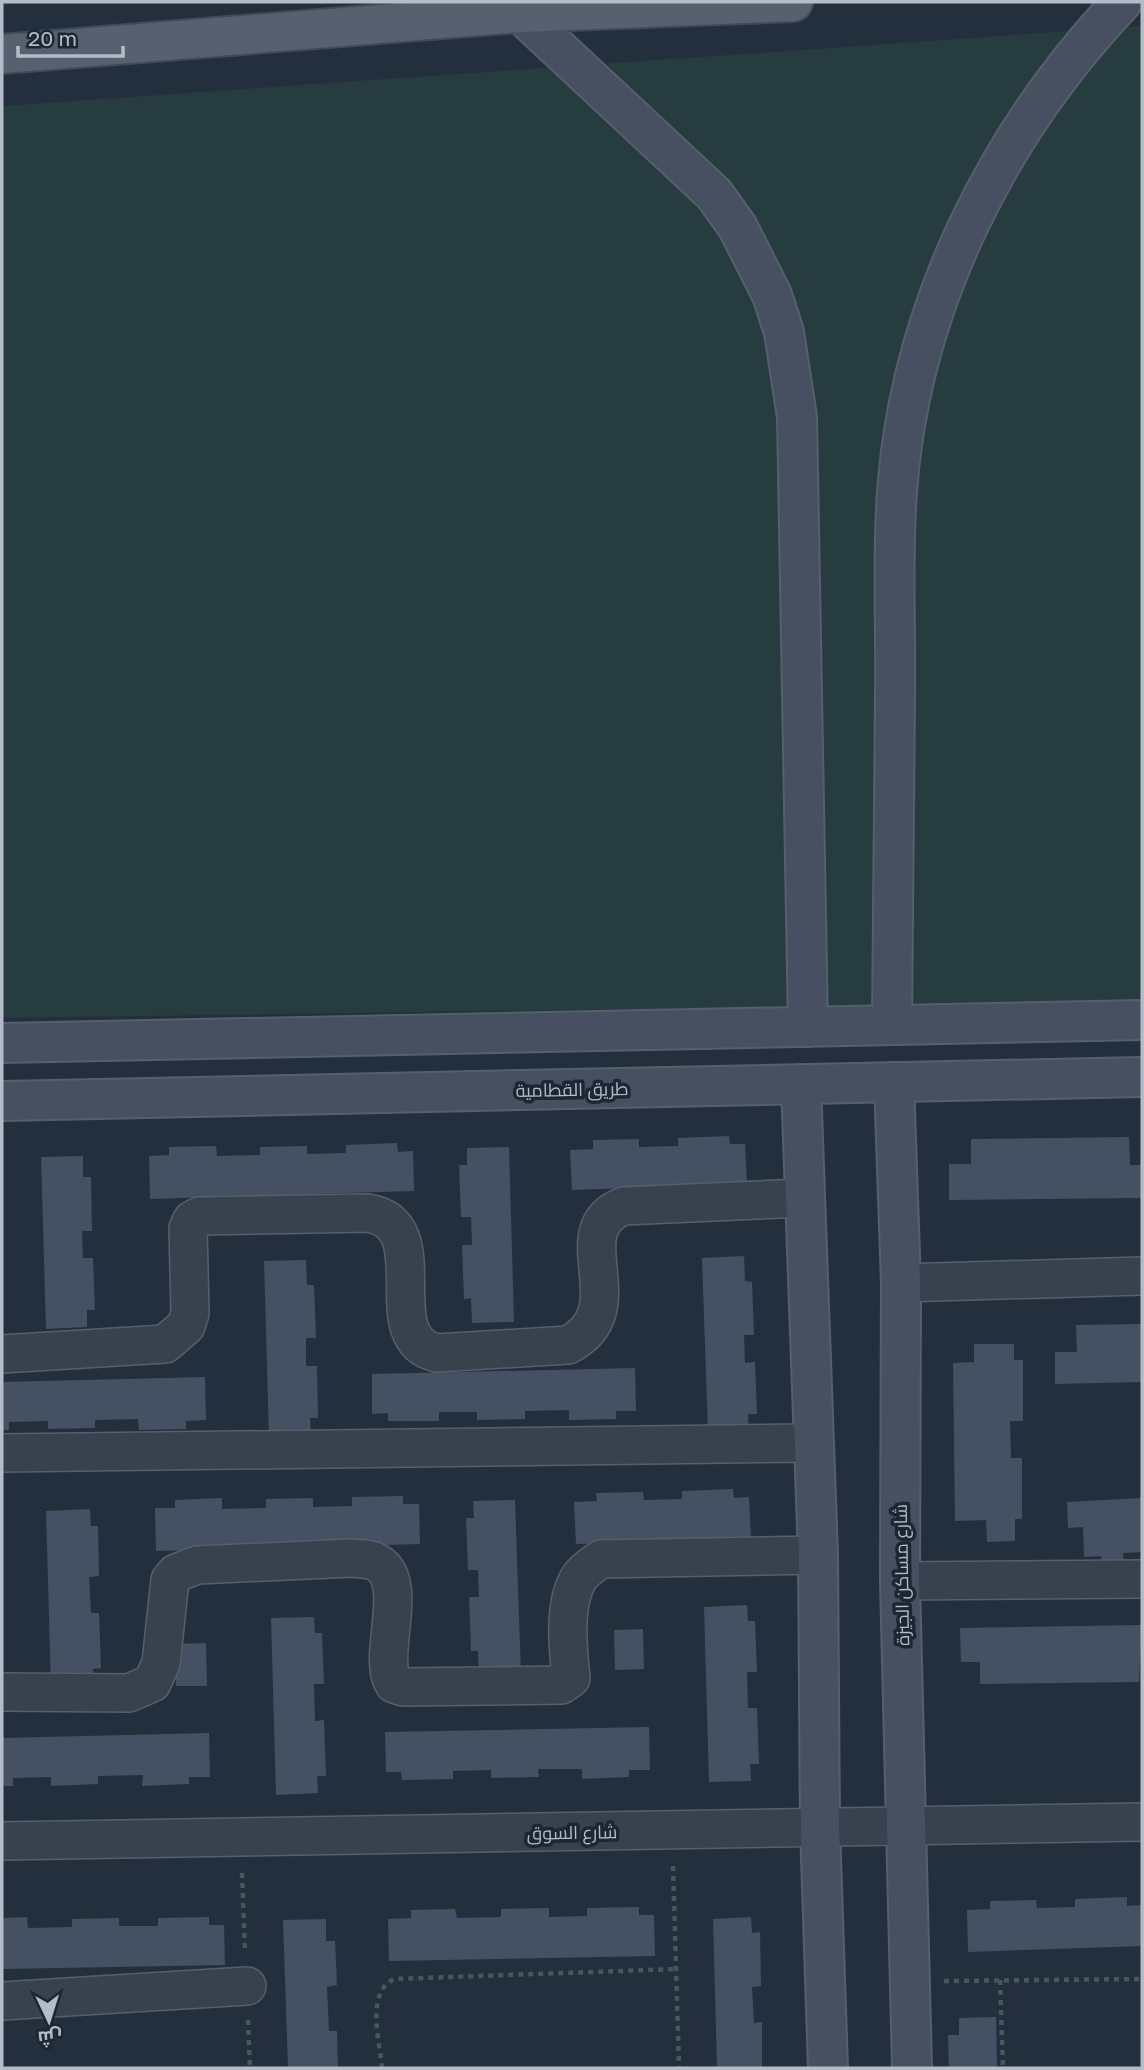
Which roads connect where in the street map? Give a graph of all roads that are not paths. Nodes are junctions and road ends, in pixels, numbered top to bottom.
1 (793, 2) edge
2 (1122, 2) edge
3 (520, 13) junction
4 (2, 54) edge
5 (1142, 1020) edge
6 (892, 1025) junction
7 (808, 1027) junction
8 (2, 1042) edge
9 (1142, 1077) edge
10 (894, 1082) junction
11 (800, 1084) junction
12 (2, 1101) edge
13 (803, 1198) junction
14 (1142, 1276) edge
15 (901, 1283) junction
16 (2, 1354) edge
17 (812, 1443) junction
18 (2, 1453) edge
19 (818, 1555) junction
20 (1142, 1579) edge
21 (900, 1581) junction
22 (2, 1692) edge
23 (1142, 1822) edge
24 (908, 1826) junction
25 (820, 1828) junction
26 (2, 1841) edge
27 (247, 1986) dead end
28 (2, 2001) edge
29 (828, 2068) edge
30 (912, 2068) edge

1 - 3 main road
2 - 6 street
3 - 4 main road
3 - 7 street
5 - 6 street
6 - 7 street
7 - 8 street
9 - 10 street, طريق القطامية
10 - 11 street, طريق القطامية
10 - 15 street, شارع مساكن الجيزة
11 - 12 street, طريق القطامية
11 - 13 street
13 - 16 street
13 - 17 street
14 - 15 street
15 - 21 street, شارع مساكن الجيزة
17 - 18 street
17 - 19 street
19 - 22 street
19 - 25 street
20 - 21 street
21 - 24 street, شارع مساكن الجيزة
23 - 24 street, شارع السوق
24 - 25 street, شارع السوق
24 - 30 street, شارع مساكن الجيزة
25 - 26 street, شارع السوق
25 - 29 street
27 - 28 street

